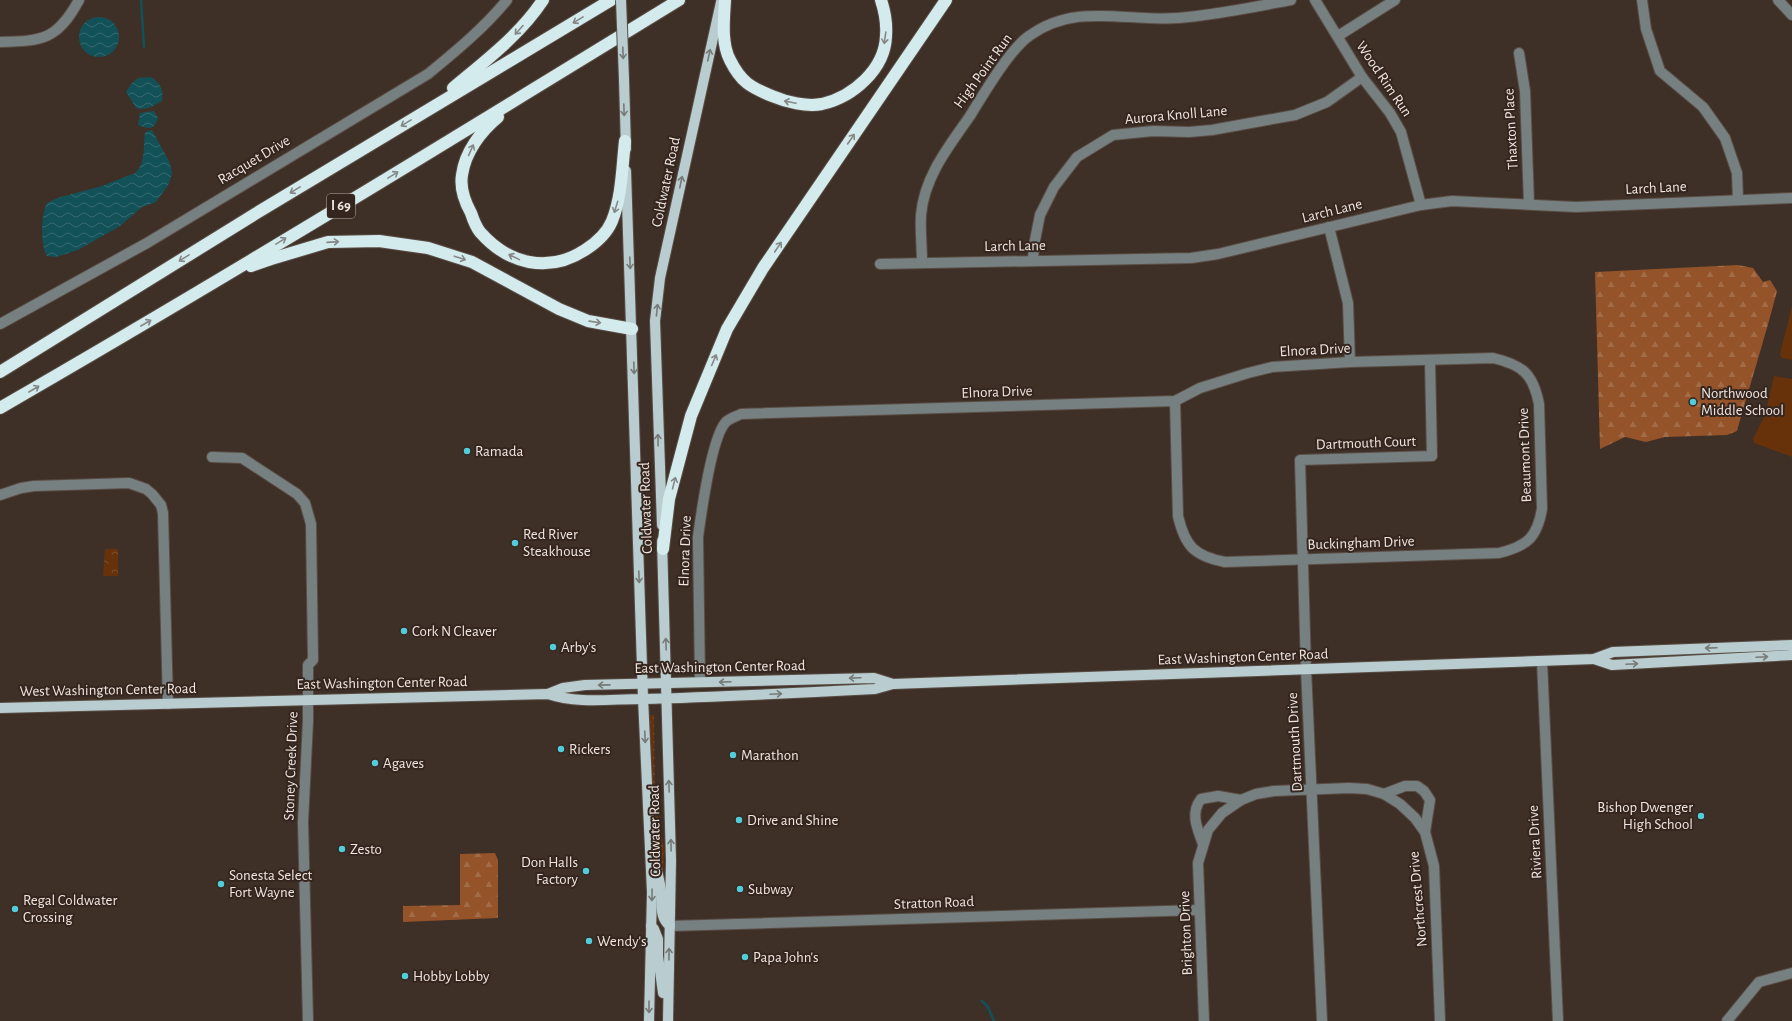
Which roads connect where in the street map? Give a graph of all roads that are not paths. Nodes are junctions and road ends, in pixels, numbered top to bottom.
1 (80, 0) edge
2 (507, 0) edge
3 (543, 0) edge
4 (611, 0) edge
5 (622, 0) edge
6 (679, 0) edge
7 (721, 0) edge
8 (725, 0) edge
9 (881, 0) edge
10 (946, 0) edge
11 (1291, 0) edge
12 (1315, 0) edge
13 (1394, 0) edge
14 (1642, 0) edge
15 (1778, 0) edge
16 (1792, 15) edge
17 (721, 22) junction
18 (1338, 36) junction
19 (0, 42) edge
20 (1519, 53) dead end
21 (1362, 77) junction
22 (521, 97) junction
23 (423, 113) junction
24 (625, 140) junction
25 (1792, 198) edge
26 (1738, 199) junction
27 (1421, 204) junction
28 (1529, 204) junction
29 (1329, 227) junction
30 (1033, 260) junction
31 (922, 263) junction
32 (880, 264) dead end
33 (216, 280) junction
34 (0, 324) edge
35 (632, 329) junction
36 (1430, 361) junction
37 (1350, 362) junction
38 (0, 372) edge
39 (1526, 372) joint
40 (1175, 401) junction
41 (0, 408) edge
42 (212, 456) dead end
43 (1300, 460) joint
44 (0, 495) edge
45 (1532, 537) joint
46 (663, 549) junction
47 (1304, 560) junction
48 (1792, 645) edge
49 (1792, 655) edge
50 (1594, 659) junction
51 (1542, 661) junction
52 (1306, 669) junction
53 (700, 682) junction
54 (643, 683) junction
55 (667, 683) junction
56 (893, 684) junction
57 (548, 694) junction
58 (643, 698) junction
59 (667, 698) junction
60 (308, 700) junction
61 (217, 703) joint
62 (168, 704) junction
63 (0, 708) edge
64 (1312, 789) junction
65 (1384, 794) junction
66 (1241, 800) junction
67 (1425, 832) junction
68 (1203, 844) junction
69 (650, 852) junction
70 (1200, 910) junction
71 (651, 926) junction
72 (670, 926) junction
73 (1792, 973) edge
74 (668, 999) junction
75 (308, 1021) edge
76 (649, 1021) edge
77 (668, 1021) edge
78 (1204, 1021) edge
79 (1322, 1021) edge
80 (1440, 1021) edge
81 (1558, 1021) edge
82 (1727, 1021) edge

1 - 19 street
2 - 34 street, Racquet Drive
3 -> 23 highway
4 -> 23 highway, I 69
5 -> 24 main road, Coldwater Road, bridge
6 - 22 highway, I 69
7 - 17 main road, Coldwater Road
8 - 17 highway
9 -> 17 highway
46 -> 10 highway
11 - 31 street, High Point Run
12 - 18 street, Wood Rim Run
13 - 18 street
14 - 26 street
15 - 16 street
46 -> 17 main road, Coldwater Road
18 - 21 street, Wood Rim Run
20 - 28 street, Thaxton Place
21 - 27 street, Wood Rim Run
21 - 30 street, Aurora Knoll Lane
24 -> 22 highway
33 -> 22 highway, I 69
23 -> 38 highway, I 69
24 -> 35 main road, Coldwater Road
25 - 26 street, Larch Lane
26 - 28 street, Larch Lane
27 - 28 street, Larch Lane
27 - 29 street, Larch Lane
29 - 30 street, Larch Lane
29 - 37 street
30 - 31 street, Larch Lane
31 - 32 street, Larch Lane
33 -> 35 highway
41 -> 33 highway, I 69
35 -> 54 main road, Coldwater Road
36 - 37 street, Elnora Drive
36 - 39 street, Elnora Drive
36 - 43 street, Dartmouth Court
37 - 40 street, Elnora Drive
39 - 45 street, Beaumont Drive
40 - 47 street, Buckingham Drive
40 - 53 street, Elnora Drive
42 - 60 street, Stoney Creek Drive
43 - 47 street, Dartmouth Drive
44 - 62 street
45 - 47 street, Buckingham Drive
55 -> 46 main road, Coldwater Road
47 - 52 street, Dartmouth Drive
48 -> 50 main road, East Washington Center Road
50 -> 49 main road, East Washington Center Road
50 - 51 main road, East Washington Center Road
51 - 52 main road, East Washington Center Road
51 - 81 street, Riviera Drive
52 - 56 main road, East Washington Center Road
52 - 64 street, Dartmouth Drive
53 - 55 main road, East Washington Center Road
56 -> 53 main road, East Washington Center Road
54 - 55 main road, East Washington Center Road
54 -> 57 main road, East Washington Center Road
54 - 58 main road, Coldwater Road
55 - 59 main road, Coldwater Road
59 -> 56 main road, East Washington Center Road
57 - 58 main road, East Washington Center Road
57 - 60 main road, East Washington Center Road
58 - 59 main road, East Washington Center Road
58 -> 69 main road, Coldwater Road
72 -> 59 main road, Coldwater Road
60 - 61 main road, East Washington Center Road
60 - 75 street, Stoney Creek Drive
61 - 62 main road, West Washington Center Road
62 - 63 main road, West Washington Center Road
64 - 65 street, Northcrest Drive
64 - 66 street, Brighton Drive
64 - 79 street, Dartmouth Drive
65 - 67 street, Northcrest Drive
65 - 67 street
66 - 68 street, Brighton Drive
66 - 68 street, Brighton Drive
67 - 80 street, Northcrest Drive
68 - 70 street, Brighton Drive
69 -> 71 main road, Coldwater Road
69 - 72 main road
70 - 72 street, Stratton Road
70 - 78 street, Brighton Drive
71 - 74 main road
71 -> 76 main road, Coldwater Road
74 -> 72 main road, Coldwater Road
73 - 82 street
74 - 77 main road, Coldwater Road

